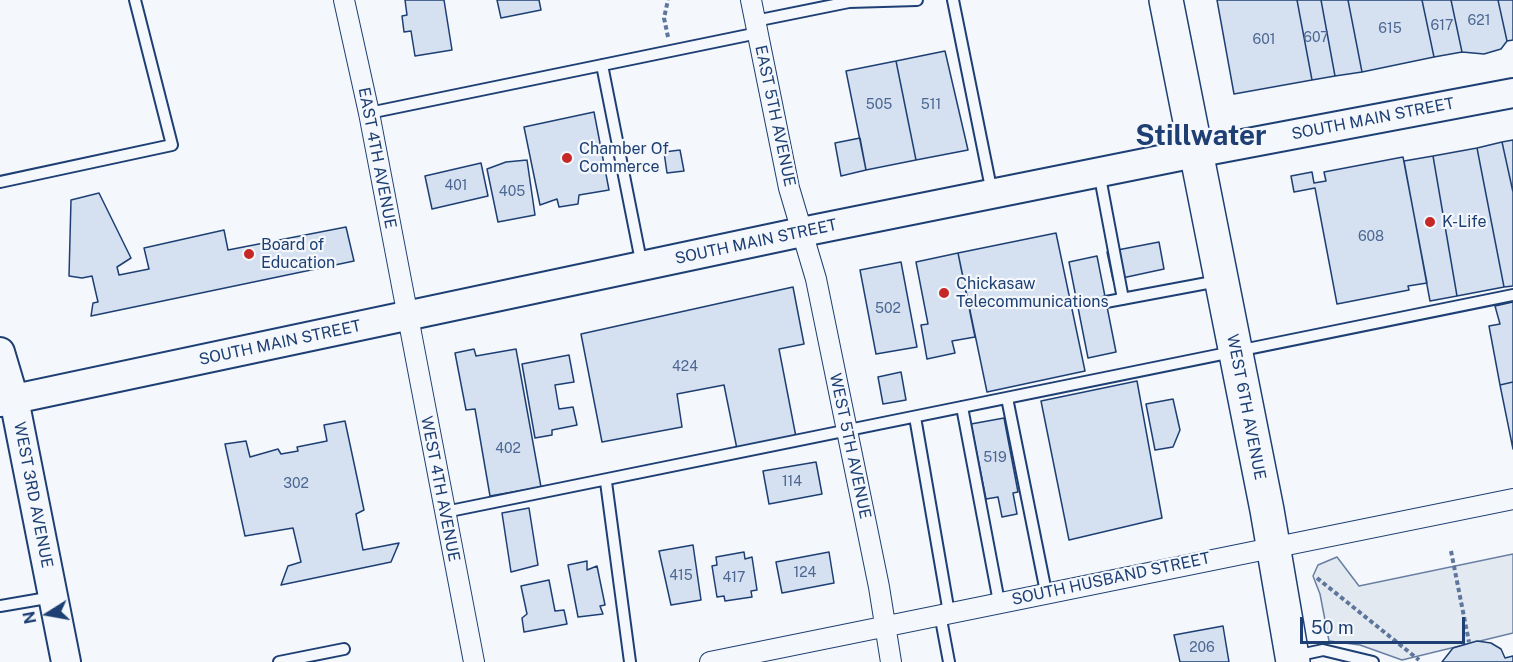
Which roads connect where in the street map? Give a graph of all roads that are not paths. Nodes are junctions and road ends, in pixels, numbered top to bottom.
1 (135, 0) edge
2 (344, 0) edge
3 (751, 0) edge
4 (917, 0) edge
5 (952, 0) edge
6 (1166, 0) edge
7 (849, 1) edge
8 (757, 27) junction
9 (602, 65) junction
10 (1513, 93) edge
11 (369, 112) junction
12 (1195, 153) junction
13 (1099, 172) junction
14 (0, 182) edge
15 (992, 194) junction
16 (802, 232) junction
17 (642, 266) junction
18 (1221, 280) junction
19 (1513, 295) edge
20 (1123, 298) junction
21 (1106, 302) dead end
22 (406, 316) junction
23 (1235, 350) junction
24 (0, 352) edge
25 (1007, 398) junction
26 (7, 400) edge
27 (962, 407) junction
28 (915, 417) junction
29 (847, 431) junction
30 (606, 482) junction
31 (1513, 499) edge
32 (445, 512) junction
33 (1272, 546) junction
34 (1046, 592) junction
35 (53, 596) junction
36 (999, 602) junction
37 (0, 606) edge
38 (944, 614) junction
39 (885, 626) junction
40 (344, 649) dead end
41 (1293, 659) edge
42 (66, 662) edge
43 (279, 662) edge
44 (474, 662) edge
45 (630, 662) edge
46 (710, 662) edge
47 (891, 662) edge
48 (949, 662) edge
49 (1373, 662) edge

1 - 14 lane
2 - 11 street, EAST 4TH AVENUE
3 - 8 street, EAST 5TH AVENUE
4 - 7 lane
5 - 15 lane
6 - 12 highway, WEST 6TH AVENUE
7 - 8 lane
8 - 9 lane
8 - 16 street, EAST 5TH AVENUE
9 - 11 lane
9 - 17 lane
10 - 12 main road, SOUTH MAIN STREET
11 - 22 street, EAST 4TH AVENUE
12 - 13 main road, SOUTH MAIN STREET
12 - 18 highway, WEST 6TH AVENUE
13 - 15 main road, SOUTH MAIN STREET
13 - 20 lane
15 - 16 main road, SOUTH MAIN STREET
16 - 17 main road, SOUTH MAIN STREET
16 - 29 street, WEST 5TH AVENUE
17 - 22 main road, SOUTH MAIN STREET
18 - 20 lane
18 - 23 highway, WEST 6TH AVENUE
19 - 23 lane
20 - 21 lane
22 - 26 main road, SOUTH MAIN STREET
22 - 32 street, WEST 4TH AVENUE
23 - 25 lane
23 - 33 highway, WEST 6TH AVENUE
24 - 26 main road, WEST 3RD AVENUE
25 - 27 lane
25 - 34 lane
26 - 35 main road, WEST 3RD AVENUE
27 - 28 lane
27 - 36 lane
28 - 29 lane
28 - 38 lane
29 - 30 lane
29 - 39 street, WEST 5TH AVENUE
30 - 32 lane
30 - 45 lane
31 - 33 street, SOUTH HUSBAND STREET
32 - 44 street, WEST 4TH AVENUE
33 - 34 street, SOUTH HUSBAND STREET
33 - 41 highway, WEST 6TH AVENUE
34 - 36 street, SOUTH HUSBAND STREET
35 - 37 lane
35 - 42 main road, WEST 3RD AVENUE
36 - 38 street, SOUTH HUSBAND STREET
38 - 39 street, SOUTH HUSBAND STREET
38 - 48 lane
39 - 46 street, SOUTH HUSBAND STREET
39 - 47 street, WEST 5TH AVENUE
40 - 43 lane
41 - 49 lane

